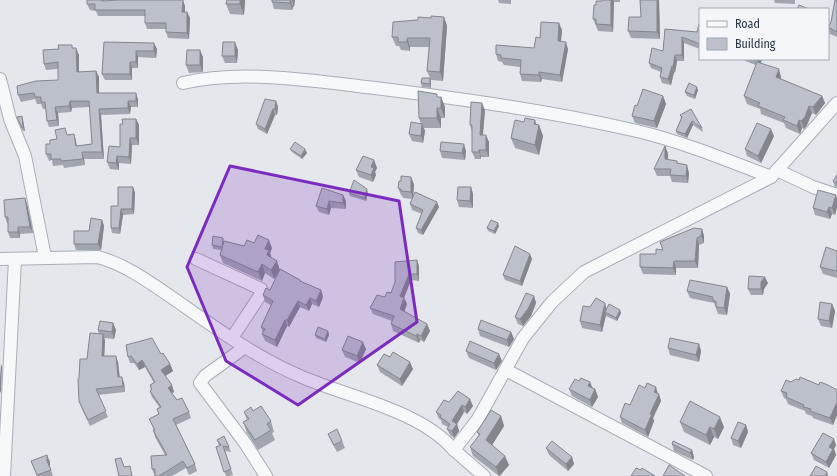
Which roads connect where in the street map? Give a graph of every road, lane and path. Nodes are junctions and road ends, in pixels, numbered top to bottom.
1 (0, 79) edge
2 (183, 83) dead end
3 (837, 103) edge
4 (774, 173) junction
5 (837, 195) edge
6 (45, 257) junction
7 (0, 259) edge
8 (16, 259) junction
9 (196, 259) dead end
10 (232, 338) junction
11 (245, 347) junction
12 (506, 370) junction
13 (454, 450) junction
14 (4, 476) edge
15 (266, 476) edge
16 (484, 476) edge
17 (706, 476) edge

1 - 6 street
2 - 4 street
3 - 4 street
4 - 5 street
4 - 12 street
6 - 8 street
6 - 10 street
7 - 8 street
8 - 14 street
9 - 10 street
10 - 11 street
11 - 13 street
11 - 15 street
12 - 13 street
12 - 17 street
13 - 16 street

